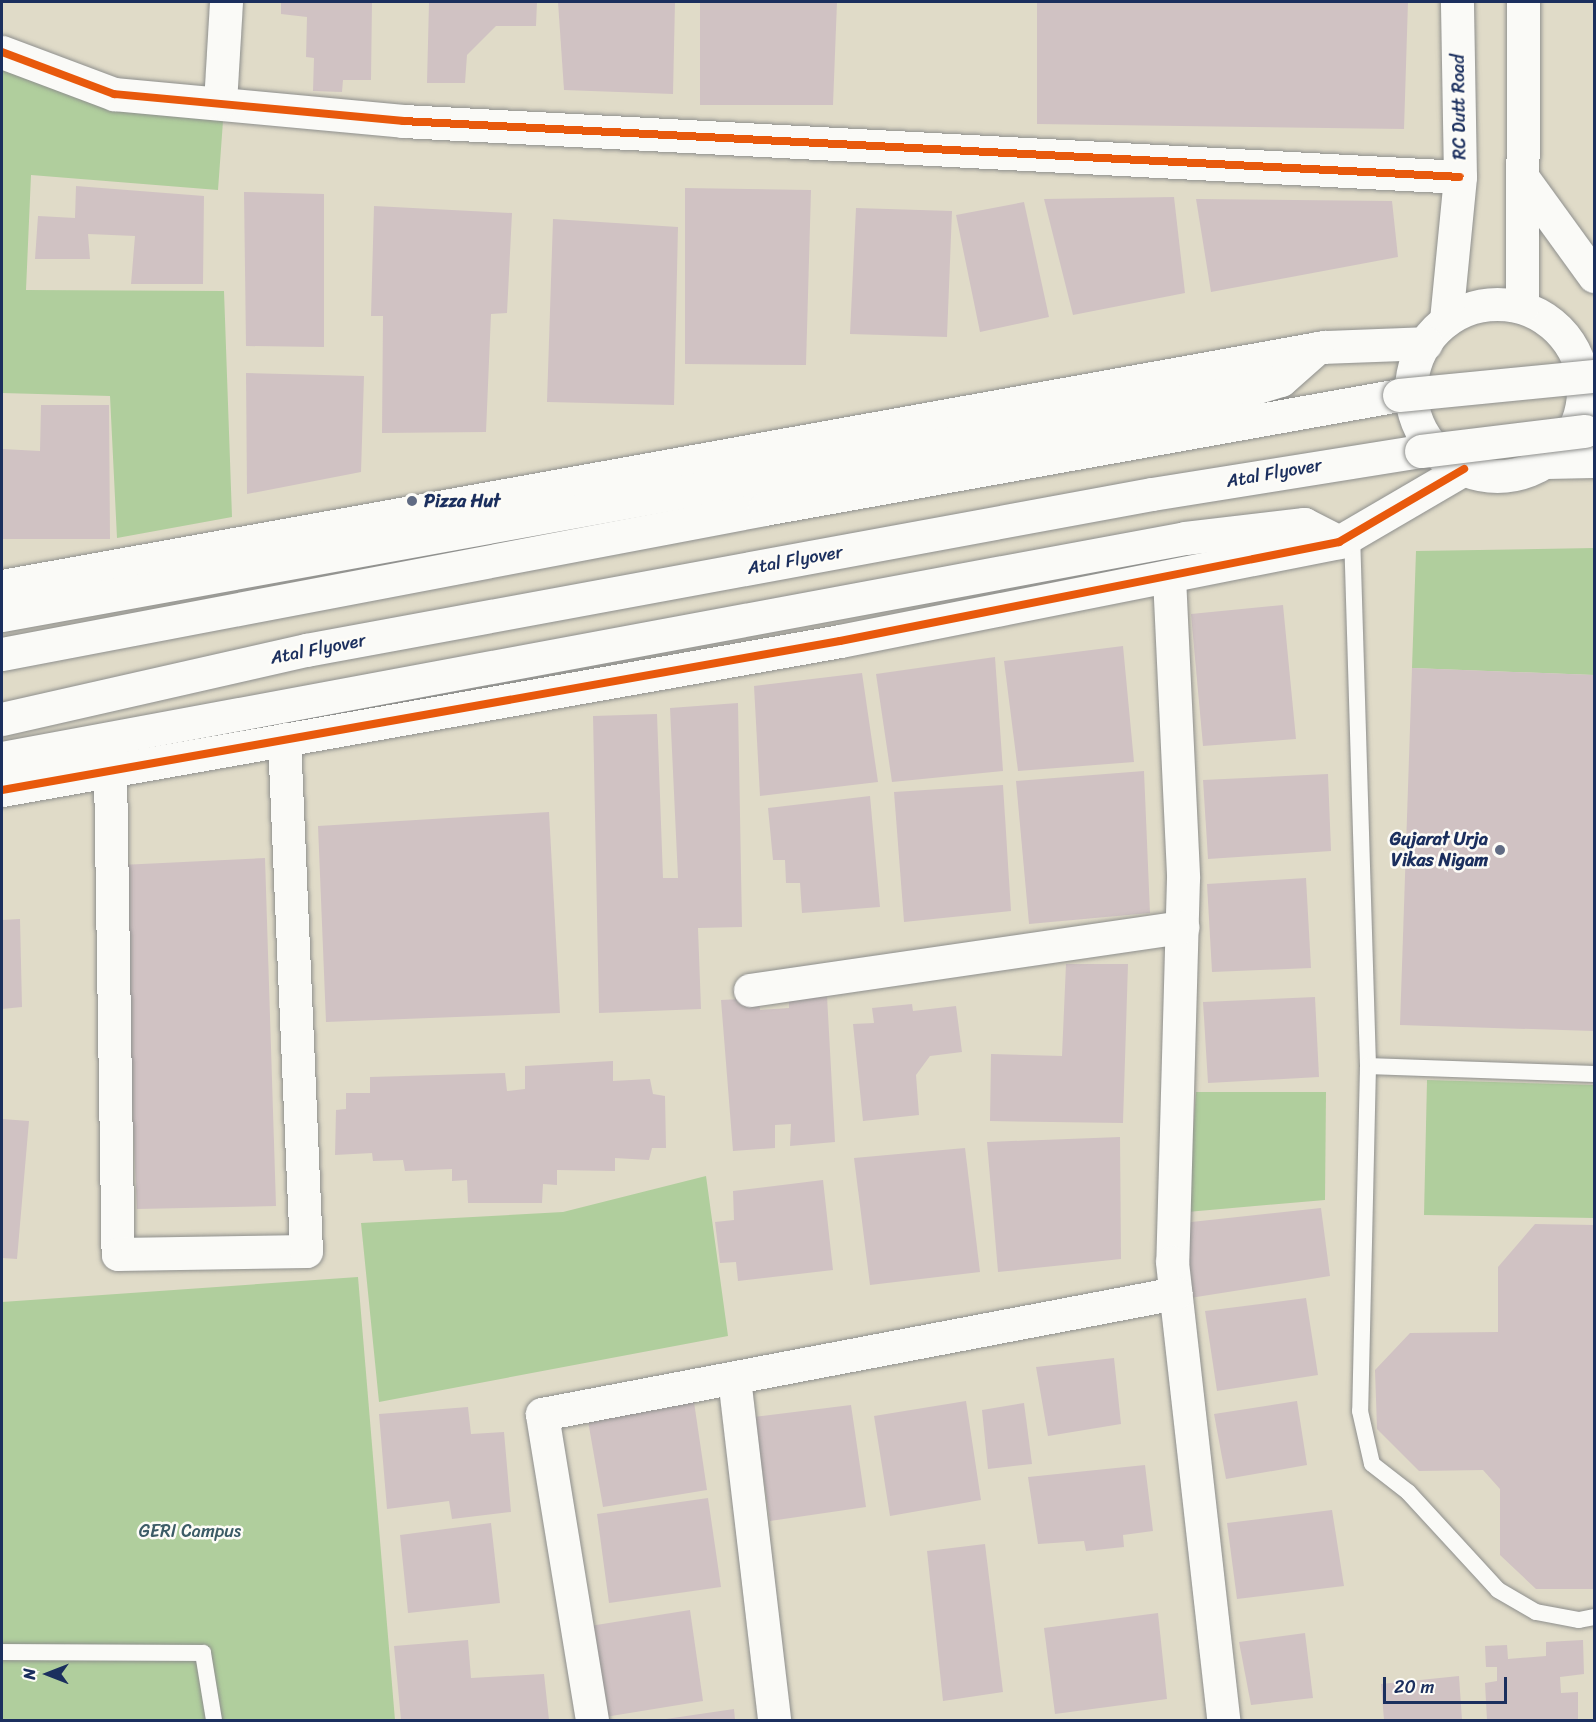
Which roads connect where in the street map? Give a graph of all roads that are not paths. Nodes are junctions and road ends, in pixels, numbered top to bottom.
1 (226, 2) edge
2 (1457, 2) edge
3 (1523, 2) edge
4 (2, 52) edge
5 (220, 103) junction
6 (1460, 177) junction
7 (1523, 178) junction
8 (1594, 276) edge
9 (1522, 307) junction
10 (1436, 332) junction
11 (1581, 337) edge
12 (1317, 348) junction
13 (1594, 376) edge
14 (1594, 430) edge
15 (1594, 461) edge
16 (1546, 462) junction
17 (1464, 469) junction
18 (1346, 537) junction
19 (1169, 577) junction
20 (2, 586) edge
21 (2, 615) edge
22 (2, 654) edge
23 (2, 719) edge
24 (284, 739) junction
25 (2, 758) edge
26 (110, 770) junction
27 (2, 790) edge
28 (1182, 927) junction
29 (750, 990) dead end
30 (1368, 1066) junction
31 (1594, 1074) edge
32 (1176, 1293) junction
33 (734, 1378) junction
34 (1594, 1617) edge
35 (2, 1652) edge
36 (214, 1720) edge
37 (592, 1720) edge
38 (774, 1720) edge
39 (1223, 1720) edge

1 - 5 street
2 - 6 street, RC Dutt Road
3 - 7 street
4 - 5 street
5 - 6 street
6 - 10 street, RC Dutt Road
7 - 8 street
7 - 9 street
9 - 10 street
9 - 11 street
10 - 12 street
10 - 17 street
11 - 16 street
12 - 20 street
12 - 21 street
13 - 22 street, bridge
14 - 23 street, Atal Flyover, bridge
15 - 16 street
16 - 17 street
17 - 18 street
18 - 19 street
18 - 25 street
18 - 30 lane
19 - 24 street
19 - 28 street
24 - 26 street
24 - 26 street
26 - 27 street
28 - 29 street
28 - 32 street
30 - 31 lane
30 - 34 lane
32 - 33 street
32 - 39 street
33 - 37 street
33 - 38 street
35 - 36 lane

